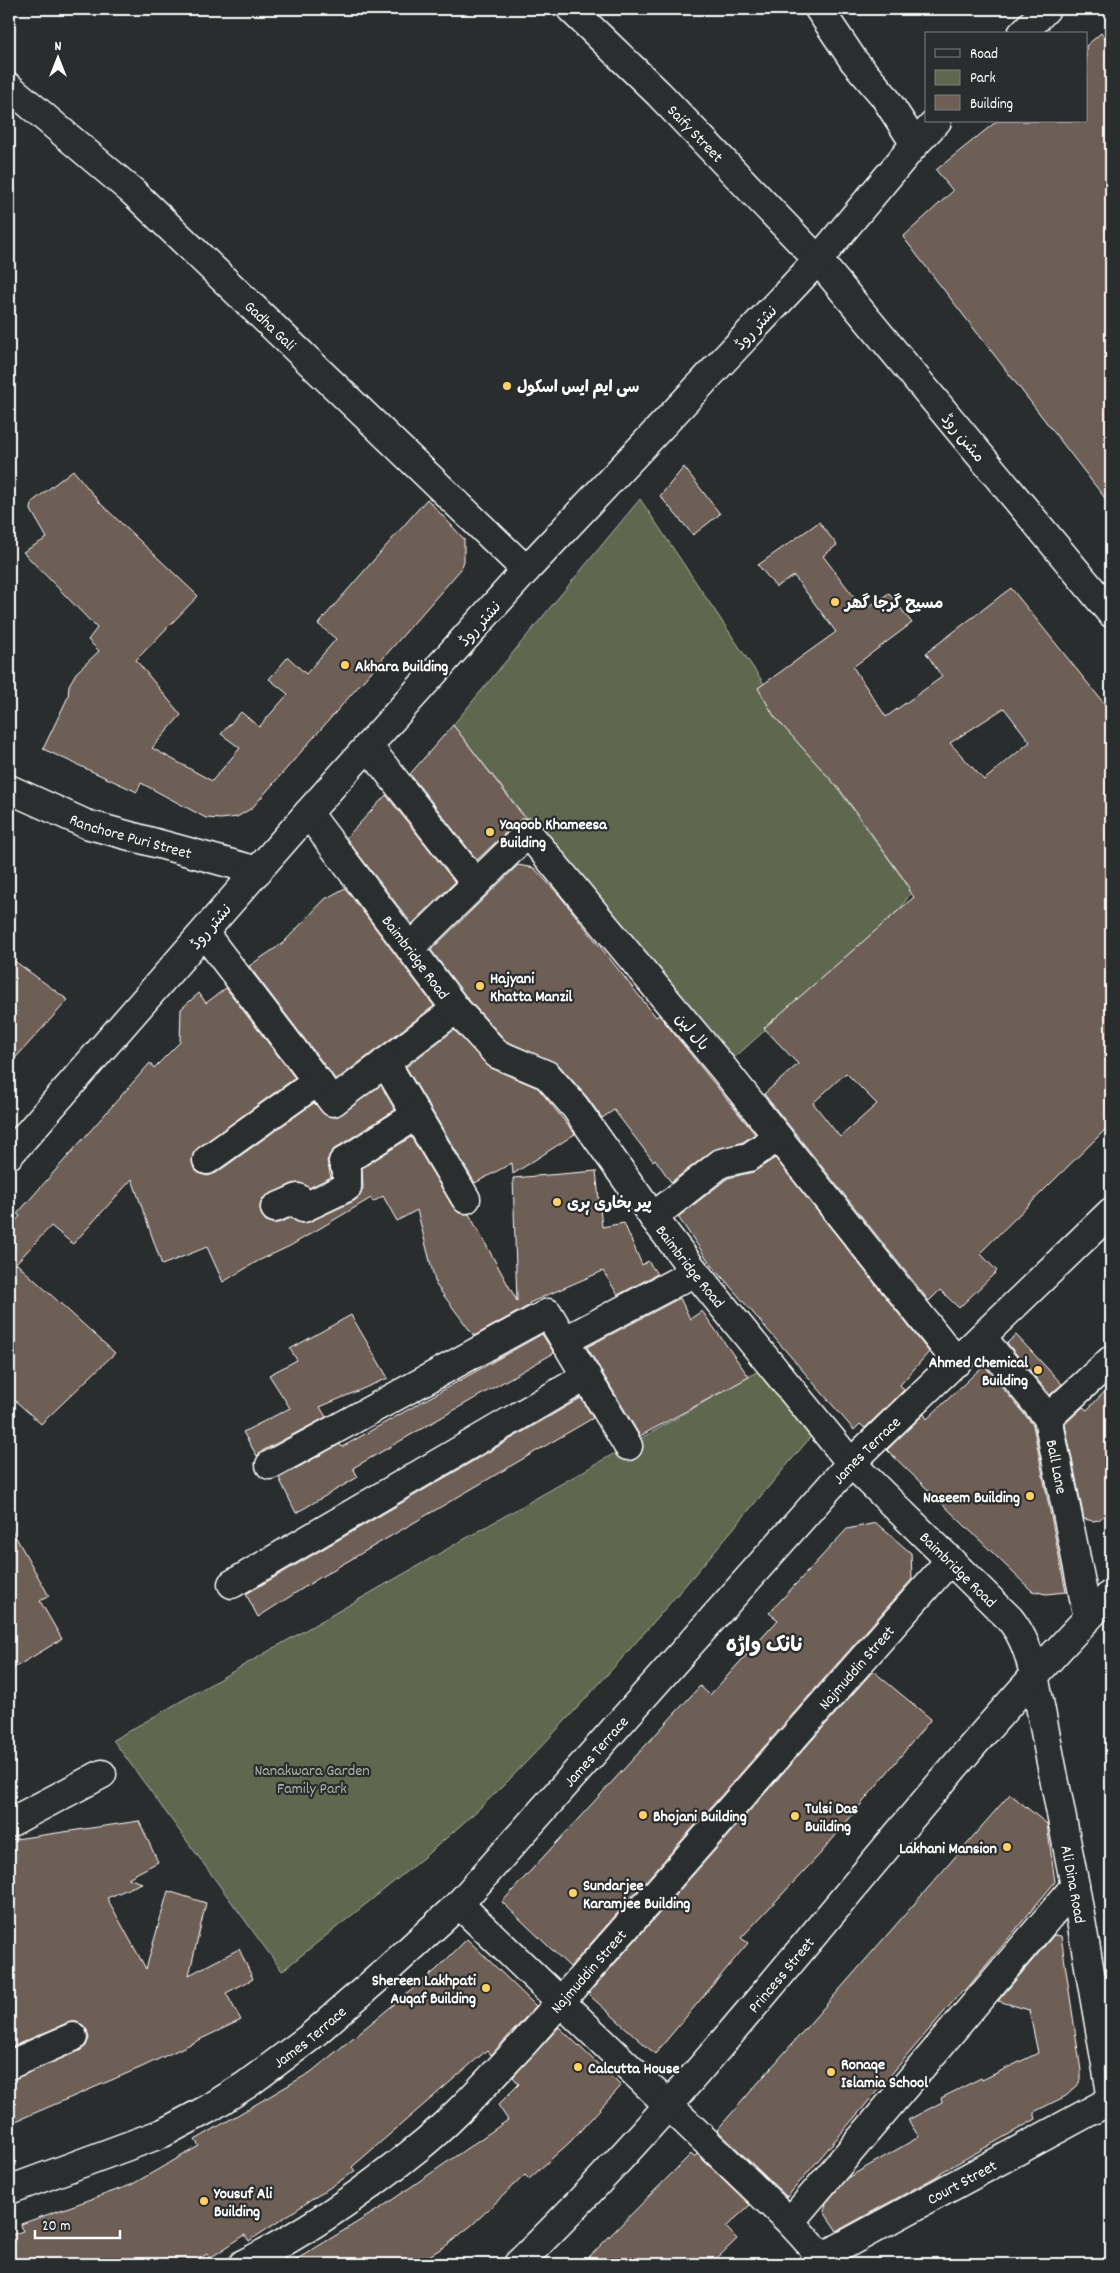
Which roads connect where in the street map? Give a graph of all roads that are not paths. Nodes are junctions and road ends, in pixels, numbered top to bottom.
1 (571, 9) edge
2 (819, 9) edge
3 (1046, 9) edge
4 (1024, 32) edge
5 (9, 87) edge
6 (936, 122) edge
7 (915, 144) junction
8 (818, 260) junction
9 (526, 570) junction
10 (1111, 613) edge
11 (368, 746) junction
12 (9, 789) edge
13 (308, 813) junction
14 (258, 871) junction
15 (476, 884) junction
16 (204, 933) junction
17 (410, 948) junction
18 (456, 1009) junction
19 (385, 1062) junction
20 (318, 1081) junction
21 (416, 1114) junction
22 (778, 1137) junction
23 (9, 1155) edge
24 (208, 1160) dead end
25 (466, 1199) dead end
26 (275, 1208) dead end
27 (1111, 1212) edge
28 (653, 1217) junction
29 (695, 1272) junction
30 (982, 1337) junction
31 (566, 1340) junction
32 (1111, 1360) edge
33 (957, 1362) junction
34 (587, 1376) junction
35 (1048, 1418) junction
36 (628, 1446) dead end
37 (850, 1463) junction
38 (270, 1465) dead end
39 (950, 1560) junction
40 (232, 1584) dead end
41 (1111, 1594) edge
42 (1088, 1618) junction
43 (1034, 1675) junction
44 (102, 1774) dead end
45 (9, 1823) edge
46 (1075, 1886) junction
47 (459, 1904) junction
48 (559, 2001) junction
49 (73, 2037) dead end
50 (1108, 2059) edge
51 (9, 2066) edge
52 (1111, 2094) edge
53 (1111, 2100) edge
54 (668, 2106) junction
55 (9, 2190) edge
56 (790, 2222) junction
57 (818, 2260) edge
58 (243, 2264) edge
59 (518, 2264) edge

1 - 8 street, Saify Street
2 - 7 street
3 - 4 street
5 - 9 street, Gadha Gali
6 - 7 street, نشتر روڈ
7 - 8 street, نشتر روڈ
8 - 9 street, نشتر روڈ
8 - 10 street, مشن روڈ
9 - 11 street, نشتر روڈ
11 - 13 street, نشتر روڈ
11 - 15 street
12 - 14 street, Ranchore Puri Street
13 - 14 street, نشتر روڈ
13 - 17 street, Baimbridge Road
14 - 16 street, نشتر روڈ
15 - 17 street, بال لین
15 - 22 street, بال لین
16 - 20 street
16 - 23 street, نشتر روڈ
17 - 18 street, Baimbridge Road
18 - 19 street
18 - 28 street, Baimbridge Road
19 - 20 street
19 - 21 street
20 - 24 street
21 - 25 street
21 - 26 street
22 - 28 street
22 - 33 street, بال لین
27 - 30 street, James Terrace
28 - 29 street, Baimbridge Road
29 - 31 street
29 - 37 street, Baimbridge Road
30 - 33 street, James Terrace
30 - 35 street, Ball Lane
31 - 34 street
31 - 38 street
32 - 35 street
33 - 37 street, James Terrace
34 - 36 street
34 - 40 street
35 - 42 street, Ball Lane
37 - 39 street, Baimbridge Road
37 - 47 street, James Terrace
39 - 43 street, Baimbridge Road
39 - 48 street, Najmuddin Street
41 - 42 street, Princess Street
42 - 43 street, Princess Street
43 - 46 street, Ali Dina Road
43 - 54 street, Princess Street
44 - 45 street
46 - 50 street, Ali Dina Road
46 - 56 street
47 - 48 street
47 - 55 street, James Terrace
48 - 54 street
48 - 58 street, Najmuddin Street
49 - 51 street
50 - 52 street, Ali Dina Road
53 - 57 street, Court Street
54 - 56 street
54 - 59 street, Princess Street
56 - 57 street

